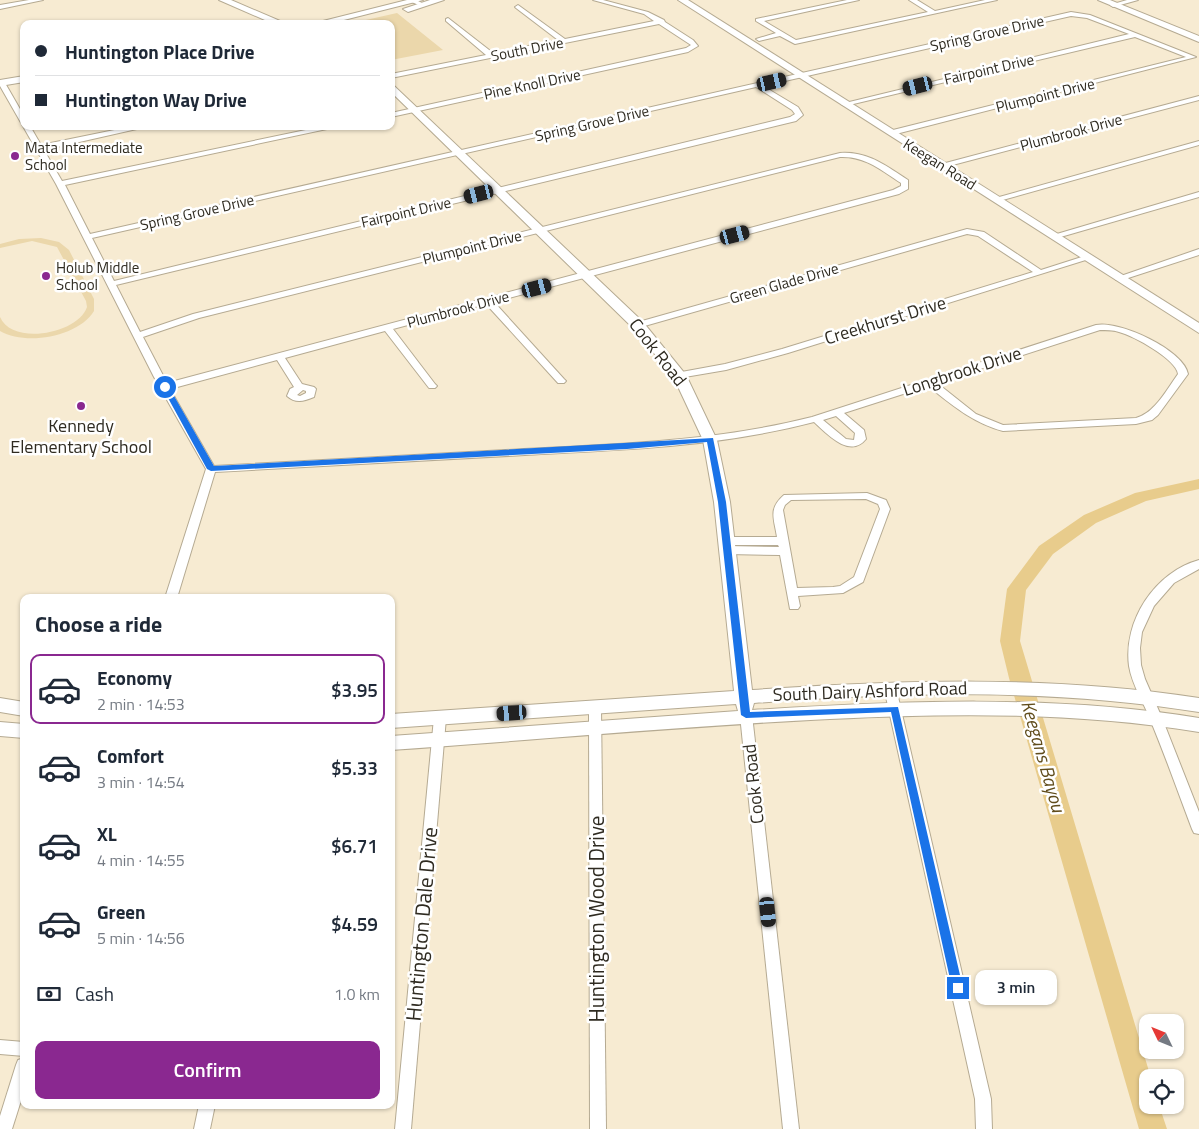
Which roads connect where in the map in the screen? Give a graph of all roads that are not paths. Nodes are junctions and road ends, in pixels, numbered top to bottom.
1 (37, 0) edge
2 (437, 0) edge
3 (596, 0) edge
4 (682, 0) edge
5 (856, 0) edge
6 (912, 0) edge
7 (994, 0) edge
8 (1102, 0) edge
9 (1135, 0) edge
10 (218, 1) edge
11 (416, 2) edge
12 (1118, 3) edge
13 (0, 7) edge
14 (518, 7) dead end
15 (934, 12) junction
16 (259, 20) edge
17 (272, 20) edge
18 (333, 20) edge
19 (356, 20) edge
20 (448, 20) dead end
21 (662, 22) junction
22 (1199, 33) edge
23 (781, 34) junction
24 (1134, 35) junction
25 (759, 39) dead end
26 (1199, 39) edge
27 (564, 41) junction
28 (492, 56) junction
29 (1196, 56) edge
30 (395, 75) edge
31 (800, 75) junction
32 (20, 80) edge
33 (757, 85) junction
34 (2, 86) edge
35 (20, 86) edge
36 (395, 90) edge
37 (1199, 98) edge
38 (845, 104) junction
39 (416, 109) junction
40 (395, 114) edge
41 (20, 116) edge
42 (29, 130) edge
43 (127, 130) edge
44 (317, 130) edge
45 (892, 133) junction
46 (1199, 143) edge
47 (40, 148) junction
48 (458, 153) junction
49 (942, 165) junction
50 (60, 184) junction
51 (498, 190) junction
52 (1199, 194) edge
53 (867, 200) joint
54 (996, 200) junction
55 (539, 231) junction
56 (1054, 236) junction
57 (86, 237) junction
58 (1199, 252) edge
59 (1088, 258) junction
60 (1040, 273) junction
61 (585, 275) junction
62 (1119, 278) junction
63 (111, 284) junction
64 (488, 301) junction
65 (1194, 320) edge
66 (638, 325) junction
67 (387, 328) junction
68 (1199, 329) edge
69 (139, 335) junction
70 (280, 357) junction
71 (680, 375) junction
72 (561, 381) dead end
73 (930, 382) junction
74 (432, 386) dead end
75 (165, 387) junction
76 (299, 388) dead end
77 (837, 412) junction
78 (816, 419) junction
79 (710, 440) junction
80 (211, 469) junction
81 (726, 546) junction
82 (784, 546) junction
83 (1199, 564) edge
84 (792, 592) junction
85 (172, 594) edge
86 (794, 606) dead end
87 (890, 688) junction
88 (1144, 695) junction
89 (1199, 705) edge
90 (745, 706) junction
91 (2, 708) edge
92 (20, 708) edge
93 (595, 708) junction
94 (895, 709) junction
95 (1155, 716) junction
96 (440, 718) junction
97 (395, 721) edge
98 (1199, 725) edge
99 (595, 728) junction
100 (0, 729) edge
101 (20, 731) edge
102 (438, 740) junction
103 (395, 743) edge
104 (1199, 828) edge
105 (0, 1047) edge
106 (20, 1049) edge
107 (20, 1078) edge
108 (206, 1109) edge
109 (4, 1129) edge
110 (202, 1129) edge
111 (403, 1129) edge
112 (598, 1129) edge
113 (791, 1129) edge
114 (984, 1129) edge

1 - 13 street
2 - 11 street
3 - 21 street
4 - 31 street, Keegan Road
5 - 23 street
6 - 15 street
7 - 15 street
8 - 12 street
9 - 12 street
10 - 16 street
10 - 17 street
11 - 18 street
11 - 19 street
12 - 22 street
12 - 26 street
14 - 27 street
15 - 23 street
20 - 28 street
21 - 27 street, South Drive
21 - 39 street, Pine Knoll Drive
23 - 25 street
24 - 29 street, Spring Grove Drive
24 - 31 street, Spring Grove Drive
24 - 38 street, Fairpoint Drive
27 - 28 street, South Drive
28 - 30 street, South Drive
29 - 45 street, Plumpoint Drive
31 - 33 street, Spring Grove Drive
31 - 38 street, Keegan Road
32 - 34 street
33 - 48 street, Spring Grove Drive
33 - 51 street, Fairpoint Drive
34 - 35 street
34 - 41 street
36 - 39 street, Cook Road
37 - 49 street, Plumbrook Drive
38 - 45 street, Keegan Road
39 - 40 street, Pine Knoll Drive
39 - 48 street, Cook Road
42 - 47 street
43 - 47 street
44 - 50 street
45 - 49 street, Keegan Road
46 - 54 street
47 - 50 street
48 - 51 street, Cook Road
48 - 57 street, Spring Grove Drive
49 - 54 street, Keegan Road
50 - 57 street
51 - 55 street, Cook Road
51 - 63 street, Fairpoint Drive
52 - 56 street
53 - 55 street, Plumpoint Drive
53 - 61 street, Plumbrook Drive
54 - 56 street, Keegan Road
55 - 61 street, Cook Road
55 - 69 street, Plumpoint Drive
56 - 59 street, Keegan Road
57 - 63 street
58 - 62 street
59 - 60 street, Creekhurst Drive
59 - 62 street, Keegan Road
60 - 66 street, Green Glade Drive
60 - 71 street, Creekhurst Drive
61 - 64 street, Plumbrook Drive
61 - 66 street, Cook Road
62 - 65 street, Keegan Road
63 - 69 street
64 - 67 street, Plumbrook Drive
64 - 72 street
65 - 68 street, Keegan Road
66 - 71 street, Cook Road
67 - 70 street, Plumbrook Drive
67 - 74 street
69 - 75 street
70 - 75 street, Plumbrook Drive
70 - 76 street
71 - 79 street, Cook Road
73 - 73 street, Longbrook Drive
73 - 77 street, Longbrook Drive
75 - 80 street
77 - 78 street, Longbrook Drive
77 - 78 street
78 - 79 street, Longbrook Drive
79 - 80 street, Longbrook Drive
79 - 81 street, Cook Road
80 - 85 street
81 - 82 street
81 - 90 street, Cook Road
82 - 84 street
82 - 84 street
83 - 88 street
84 - 86 street
87 - 88 street, South Dairy Ashford Road
87 - 90 street, South Dairy Ashford Road
87 - 94 street
88 - 89 street, South Dairy Ashford Road
88 - 95 street
90 - 93 street, South Dairy Ashford Road
90 - 94 street, South Dairy Ashford Road
90 - 99 street, South Dairy Ashford Road
90 - 113 street, Cook Road
91 - 92 street
93 - 96 street, South Dairy Ashford Road
93 - 99 street, Huntington Wood Drive
94 - 95 street, South Dairy Ashford Road
94 - 114 street
95 - 98 street, South Dairy Ashford Road
95 - 104 street
96 - 97 street, South Dairy Ashford Road
96 - 102 street, Huntington Dale Drive
99 - 102 street, South Dairy Ashford Road
99 - 112 street, Huntington Wood Drive
100 - 101 street
102 - 103 street, South Dairy Ashford Road
102 - 111 street, Huntington Dale Drive
105 - 106 street
107 - 109 street
108 - 110 street

